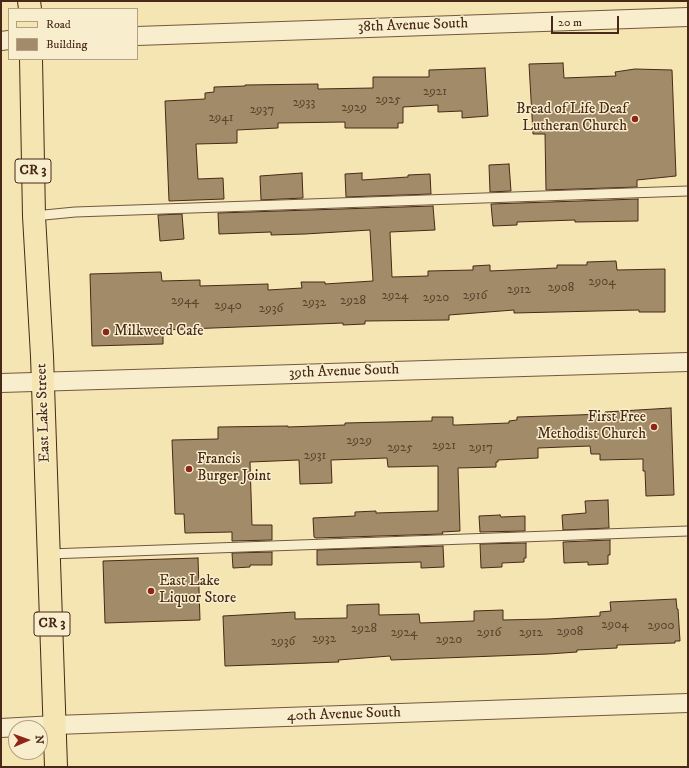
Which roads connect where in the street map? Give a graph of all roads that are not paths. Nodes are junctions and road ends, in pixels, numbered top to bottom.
1 (688, 17) edge
2 (138, 36) edge
3 (31, 60) edge
4 (688, 191) edge
5 (34, 216) junction
6 (688, 362) edge
7 (43, 381) junction
8 (1, 383) edge
9 (688, 531) edge
10 (49, 554) junction
11 (688, 703) edge
12 (55, 725) junction
13 (1, 728) edge
14 (56, 767) edge

1 - 2 street, 38th Avenue South
3 - 5 main road, East Lake Street / CR 3
4 - 5 lane
5 - 7 main road, East Lake Street / CR 3
6 - 7 street, 39th Avenue South
7 - 8 street, 39th Avenue South
7 - 10 main road, East Lake Street / CR 3
9 - 10 lane
10 - 12 main road, East Lake Street / CR 3
11 - 12 street, 40th Avenue South
12 - 13 street, 40th Avenue South
12 - 14 main road, East Lake Street / CR 3

